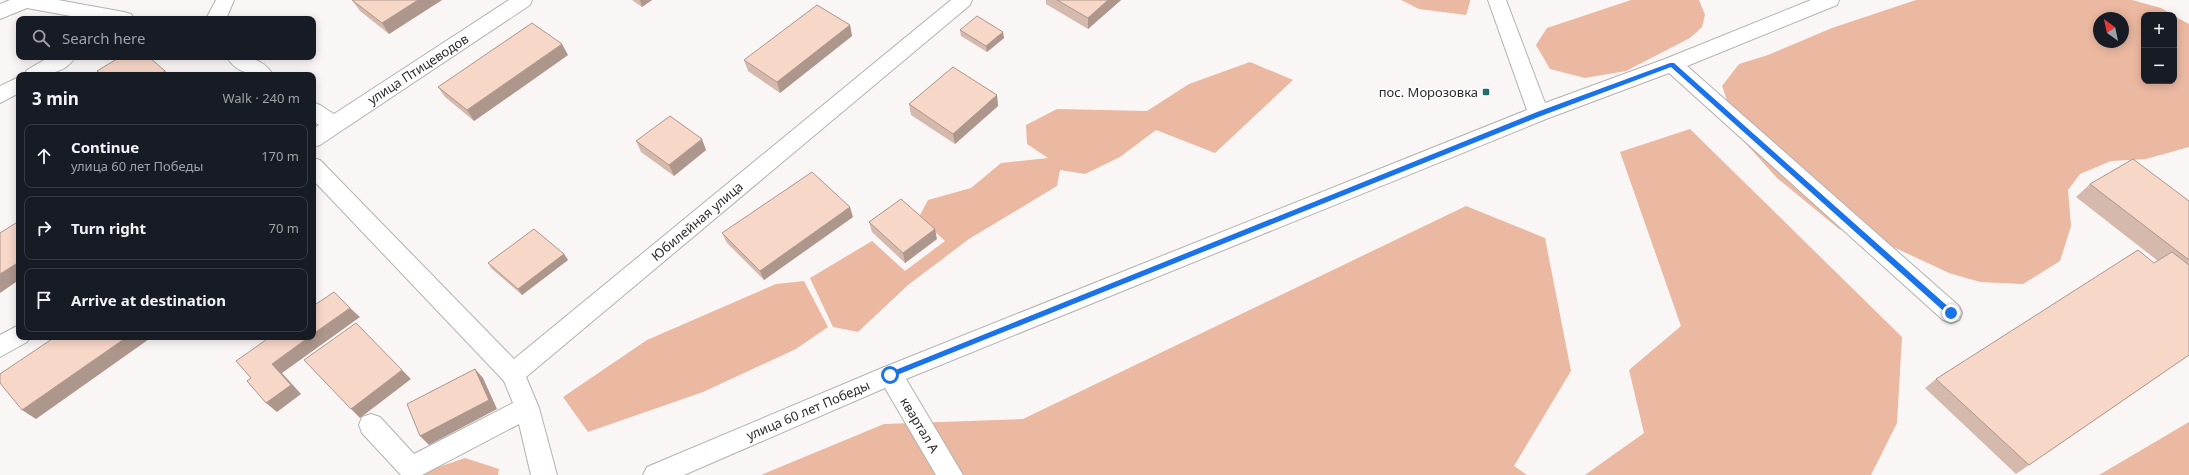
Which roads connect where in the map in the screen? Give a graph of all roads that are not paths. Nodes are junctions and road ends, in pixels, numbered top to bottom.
1 (225, 0) edge
2 (523, 0) edge
3 (963, 0) edge
4 (1497, 0) edge
5 (1830, 0) edge
6 (22, 1) edge
7 (0, 12) edge
8 (107, 16) edge
9 (217, 16) edge
10 (60, 60) edge
11 (241, 60) edge
12 (1672, 64) junction
13 (39, 72) edge
14 (258, 72) edge
15 (16, 86) edge
16 (0, 94) edge
17 (316, 112) edge
18 (1539, 114) junction
19 (333, 124) junction
20 (316, 137) edge
21 (316, 169) edge
22 (1951, 313) dead end
23 (16, 337) edge
24 (0, 347) edge
25 (513, 374) junction
26 (890, 375) junction
27 (527, 408) junction
28 (371, 425) dead end
29 (544, 475) edge
30 (656, 475) edge
31 (950, 475) edge

1 - 9 street
2 - 19 street, улица Птицеводов
3 - 25 street, Юбилейная улица
4 - 18 street
5 - 12 street, улица 60 лет Победы
6 - 7 street
6 - 8 street
10 - 13 street
11 - 14 street
12 - 18 street, улица 60 лет Победы
12 - 22 street
15 - 16 street
17 - 19 street
18 - 26 street, улица 60 лет Победы
19 - 20 street, улица Птицеводов
21 - 25 street
23 - 24 street
25 - 27 street
26 - 30 street, улица 60 лет Победы
26 - 31 street, квартал А
27 - 28 street
27 - 29 street

